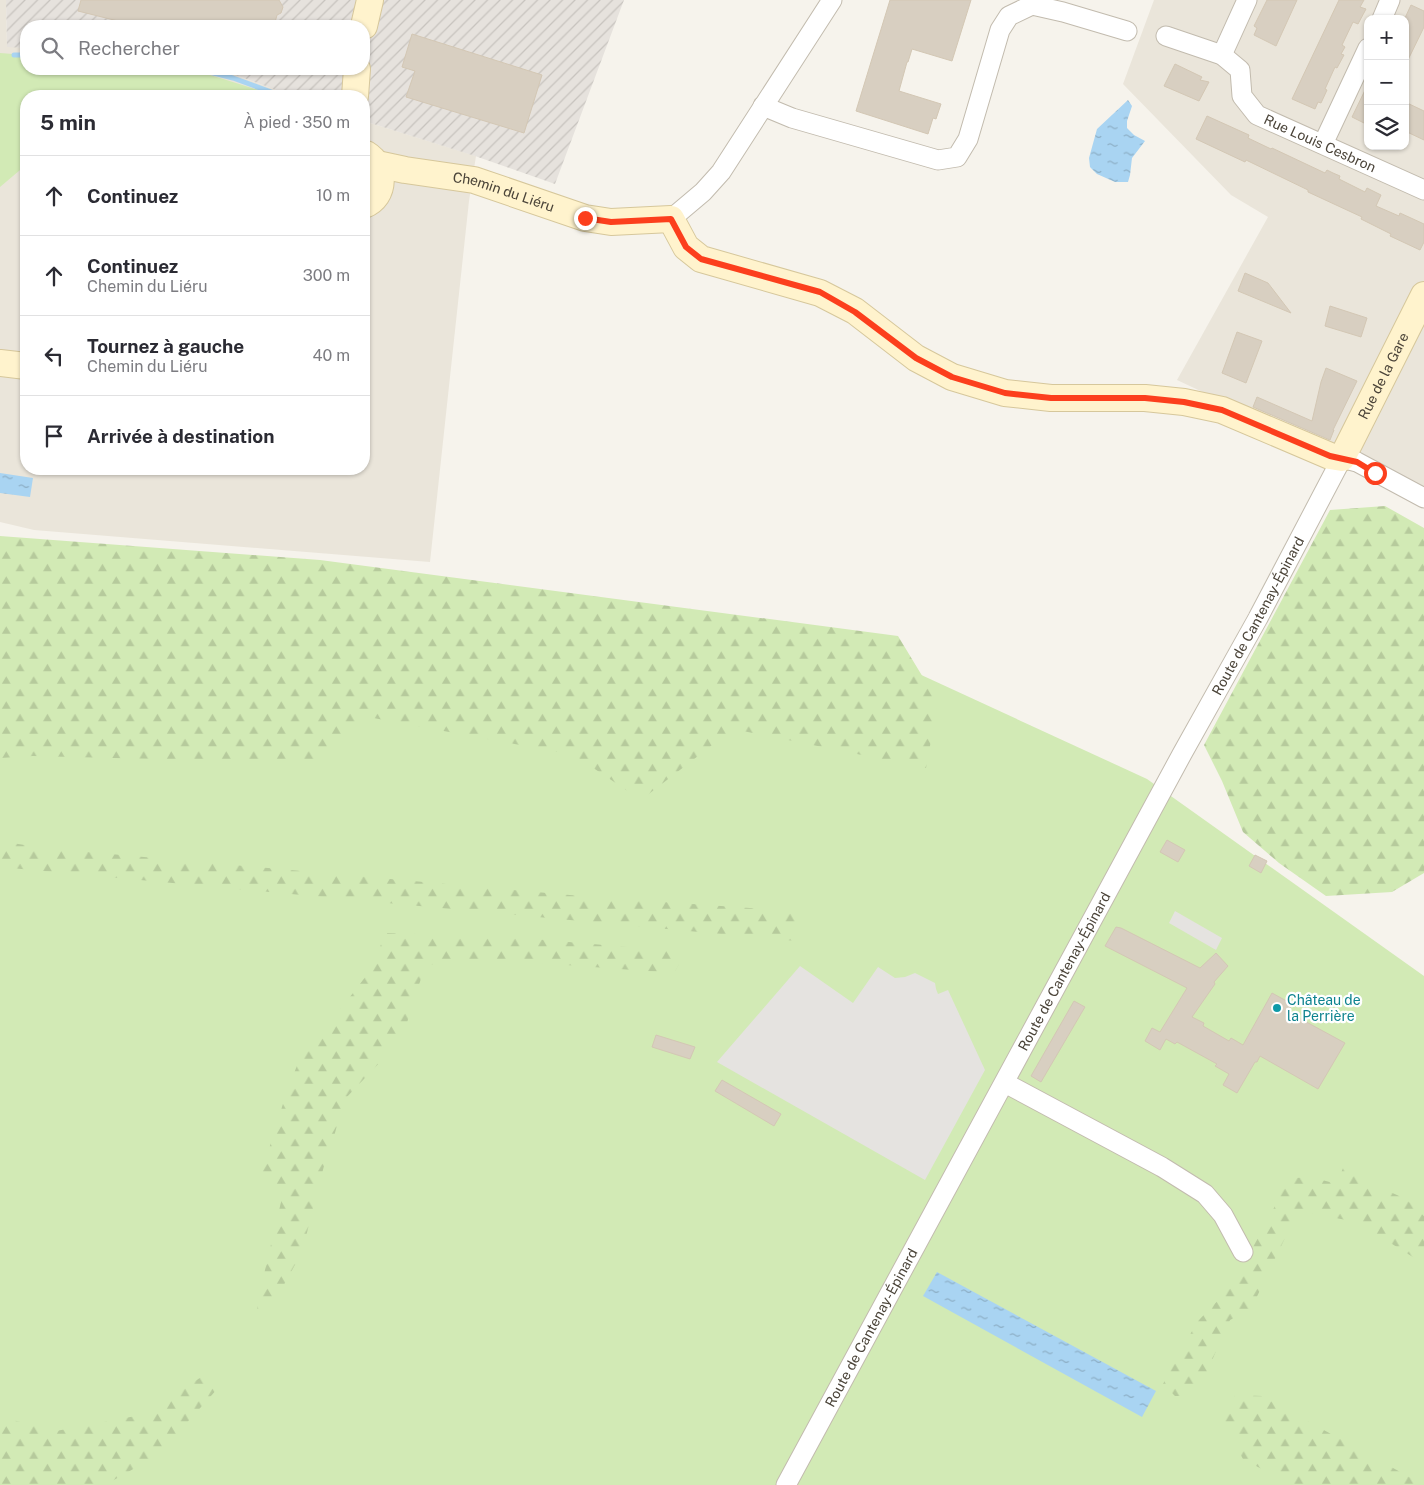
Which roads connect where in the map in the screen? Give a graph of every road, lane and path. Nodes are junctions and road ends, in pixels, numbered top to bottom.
1 (370, 0) edge
2 (832, 0) edge
3 (1247, 0) edge
4 (1390, 0) edge
5 (1384, 15) edge
6 (365, 20) edge
7 (1127, 31) dead end
8 (1166, 36) dead end
9 (1222, 55) junction
10 (1364, 57) edge
11 (356, 75) edge
12 (355, 90) edge
13 (763, 106) junction
14 (1323, 144) junction
15 (370, 153) edge
16 (370, 155) edge
17 (438, 175) junction
18 (1424, 190) edge
19 (372, 198) edge
20 (671, 219) junction
21 (1424, 294) edge
22 (0, 363) edge
23 (20, 365) edge
24 (1342, 458) junction
25 (1424, 498) edge
26 (1005, 1083) junction
27 (1243, 1252) dead end
28 (786, 1485) edge

1 - 6 street
2 - 13 street
3 - 9 street
4 - 5 street
7 - 13 street
8 - 9 street, Rue Louis Cesbron
9 - 14 street, Rue Louis Cesbron
10 - 14 street
11 - 12 street
13 - 20 street
14 - 18 street, Rue Louis Cesbron
15 - 17 street, Chemin du Liéru
16 - 19 street
17 - 19 street, Chemin du Liéru
17 - 20 street, Chemin du Liéru
20 - 24 street
21 - 24 street, Rue de la Gare
22 - 23 street
24 - 25 street
24 - 26 street, Route de Cantenay-Épinard
26 - 27 street
26 - 28 street, Route de Cantenay-Épinard

